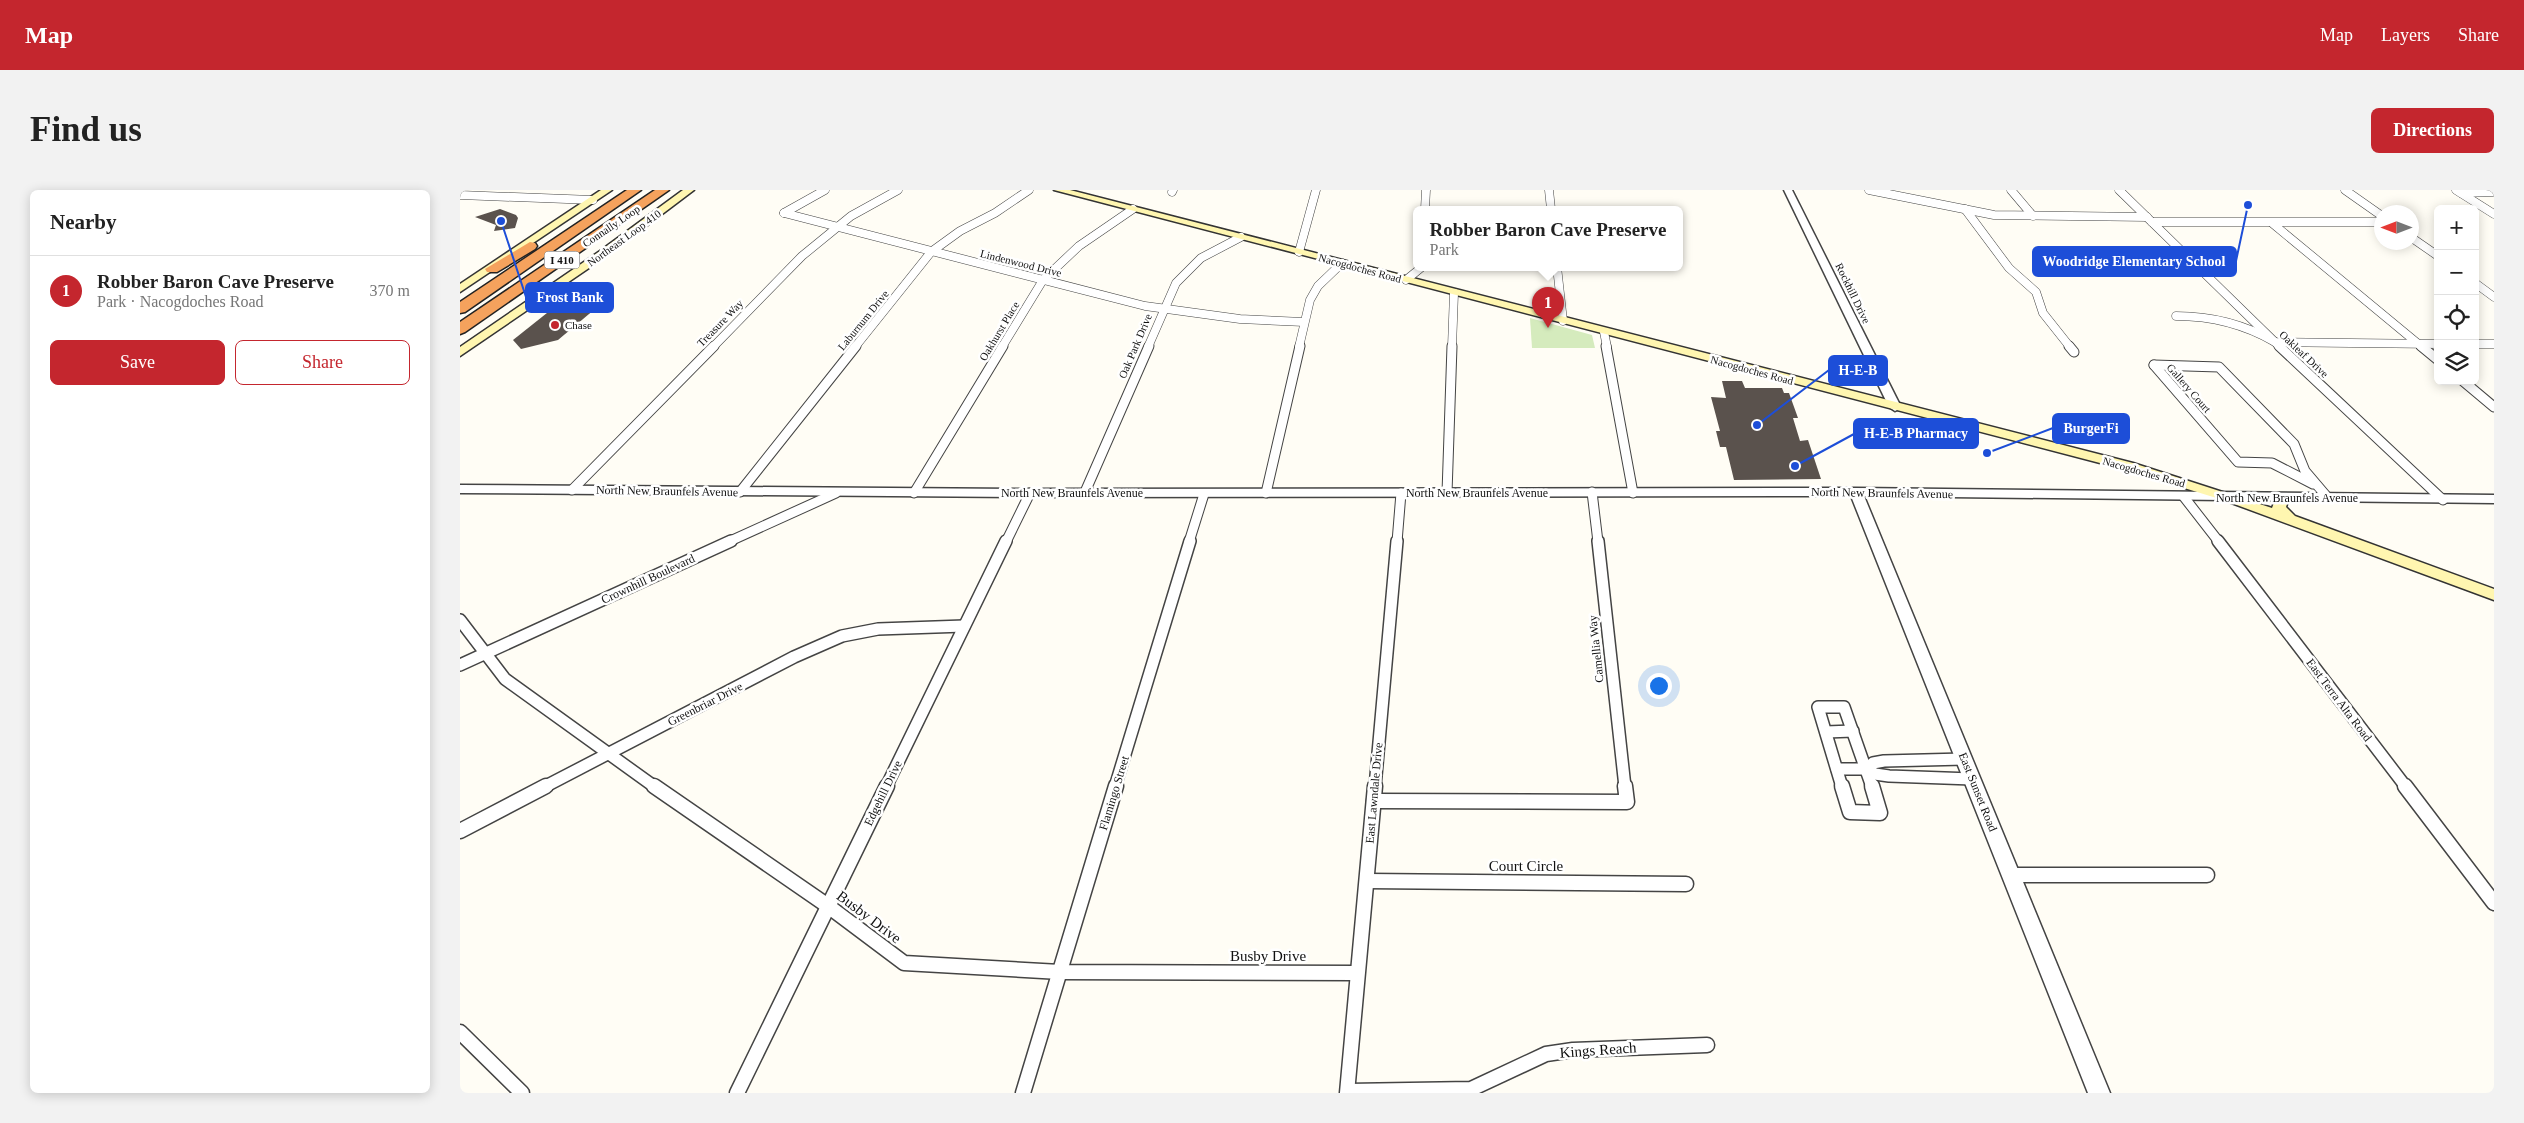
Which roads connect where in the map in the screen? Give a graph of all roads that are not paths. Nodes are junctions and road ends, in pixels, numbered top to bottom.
1 (607, 190) edge
2 (616, 190) edge
3 (635, 190) edge
4 (663, 190) edge
5 (689, 190) edge
6 (825, 190) edge
7 (898, 190) edge
8 (1029, 190) edge
9 (1059, 190) edge
10 (1316, 190) edge
11 (1426, 190) edge
12 (1549, 190) edge
13 (1788, 190) edge
14 (1869, 190) edge
15 (2011, 190) edge
16 (2119, 190) edge
17 (2345, 190) edge
18 (2458, 191) edge
19 (2494, 192) edge
20 (1081, 193) edge
21 (461, 195) edge
22 (593, 200) junction
23 (1425, 206) edge
24 (1551, 206) edge
25 (1133, 209) junction
26 (1965, 209) junction
27 (2374, 210) edge
28 (2494, 214) edge
29 (2033, 216) junction
30 (2150, 220) junction
31 (2374, 222) edge
32 (2272, 223) junction
33 (837, 227) junction
34 (1241, 237) junction
35 (2419, 243) edge
36 (931, 252) junction
37 (1299, 252) junction
38 (2434, 253) edge
39 (1342, 264) junction
40 (492, 269) junction
41 (1417, 271) edge
42 (1557, 271) edge
43 (1043, 280) junction
44 (1406, 280) junction
45 (2479, 286) edge
46 (460, 290) edge
47 (1454, 292) junction
48 (2494, 297) edge
49 (460, 309) edge
50 (1162, 310) junction
51 (2176, 316) dead end
52 (1563, 321) junction
53 (1304, 322) junction
54 (460, 329) edge
55 (1604, 332) junction
56 (2275, 342) junction
57 (2417, 344) junction
58 (2434, 344) edge
59 (2479, 344) edge
60 (2494, 344) edge
61 (460, 352) edge
62 (2074, 352) dead end
63 (2434, 357) edge
64 (2468, 385) edge
65 (2494, 406) edge
66 (1895, 407) junction
67 (2317, 487) junction
68 (460, 489) edge
69 (572, 490) junction
70 (740, 492) junction
71 (1085, 492) junction
72 (1592, 492) junction
73 (1856, 492) junction
74 (836, 493) junction
75 (914, 493) junction
76 (1030, 493) junction
77 (1266, 493) junction
78 (1401, 493) junction
79 (1447, 493) junction
80 (1633, 493) junction
81 (1204, 494) junction
82 (2184, 497) junction
83 (2231, 498) junction
84 (2282, 498) junction
85 (2328, 498) junction
86 (2443, 500) junction
87 (2494, 500) edge
88 (2290, 520) junction
89 (2494, 595) edge
90 (460, 620) edge
91 (964, 626) junction
92 (484, 654) junction
93 (460, 665) edge
94 (1853, 731) junction
95 (1826, 732) junction
96 (607, 754) junction
97 (1964, 759) junction
98 (1906, 761) junction
99 (1837, 769) junction
100 (1867, 769) junction
101 (1911, 777) junction
102 (1972, 779) junction
103 (1374, 801) junction
104 (460, 832) edge
105 (2011, 875) junction
106 (2207, 875) dead end
107 (1366, 881) junction
108 (1686, 884) dead end
109 (2494, 903) edge
110 (828, 906) junction
111 (1060, 972) junction
112 (1357, 973) junction
113 (460, 1032) edge
114 (1706, 1045) dead end
115 (1348, 1092) edge
116 (522, 1093) edge
117 (737, 1093) edge
118 (1023, 1093) edge
119 (2099, 1093) edge

1 - 22 main road
2 - 40 highway
3 - 49 highway, Connally Loop / I 410
4 - 54 highway, Connally Loop / I 410
5 - 61 main road, Northeast Loop 410
6 - 33 street, Lindenwood Drive
7 - 33 street, Treasure Way
8 - 36 street, Laburnum Drive
9 - 20 main road, Nacogdoches Road
10 - 37 street
11 - 23 street
12 - 24 street
13 - 66 street, Rockhill Drive
14 - 26 street
15 - 29 street
16 - 30 street, Oakleaf Drive
17 - 27 street
18 - 19 street
18 - 28 street
20 - 25 main road, Nacogdoches Road
21 - 22 street
22 - 40 main road
25 - 34 main road, Nacogdoches Road
25 - 43 street, Oakhurst Place
26 - 29 street
26 - 62 street
29 - 30 street
30 - 32 street
30 - 56 street, Oakleaf Drive
31 - 32 street
32 - 57 street
33 - 36 street, Lindenwood Drive
33 - 69 street, Treasure Way
34 - 37 main road, Nacogdoches Road
34 - 50 street, Oak Park Drive
35 - 38 street
36 - 43 street, Lindenwood Drive
36 - 70 street, Laburnum Drive
37 - 39 main road, Nacogdoches Road
39 - 44 main road, Nacogdoches Road
39 - 53 street
40 - 46 main road
41 - 44 street
42 - 52 street
43 - 50 street, Lindenwood Drive
43 - 75 street, Oakhurst Place
44 - 47 main road, Nacogdoches Road
45 - 48 street
47 - 52 main road, Nacogdoches Road
47 - 79 street
50 - 53 street, Lindenwood Drive
50 - 71 street, Oak Park Drive
51 - 56 street
52 - 55 main road, Nacogdoches Road
53 - 77 street
55 - 66 main road, Nacogdoches Road
55 - 80 street
56 - 57 street
56 - 86 street, Oakleaf Drive
57 - 58 street
57 - 63 street
59 - 60 street
64 - 65 street
66 - 83 main road, Nacogdoches Road
67 - 67 street, Gallery Court
67 - 85 street, Gallery Court
68 - 69 street, North New Braunfels Avenue
69 - 70 street, North New Braunfels Avenue
70 - 74 street, North New Braunfels Avenue
71 - 76 street, North New Braunfels Avenue
71 - 81 street, North New Braunfels Avenue
72 - 79 street, North New Braunfels Avenue
72 - 80 street, North New Braunfels Avenue
72 - 103 street, Camellia Way
73 - 80 street, North New Braunfels Avenue
73 - 82 street, North New Braunfels Avenue
73 - 97 street, East Sunset Road
74 - 75 street, North New Braunfels Avenue
74 - 92 street, Crownhill Boulevard
75 - 76 street, North New Braunfels Avenue
76 - 91 street, Edgehill Drive
77 - 78 street, North New Braunfels Avenue
77 - 81 street, North New Braunfels Avenue
78 - 79 street, North New Braunfels Avenue
78 - 103 street, East Lawndale Drive
81 - 111 street, Flamingo Street
82 - 83 street, North New Braunfels Avenue
82 - 109 street, East Terra Alta Road
83 - 84 street, North New Braunfels Avenue
83 - 88 main road, Nacogdoches Road
84 - 85 street, North New Braunfels Avenue
84 - 88 main road
85 - 86 street, North New Braunfels Avenue
86 - 87 street, North New Braunfels Avenue
88 - 89 main road, Nacogdoches Road
90 - 92 street, Busby Drive
91 - 96 street, Greenbriar Drive
91 - 110 street, Edgehill Drive
92 - 93 street, Crownhill Boulevard
92 - 96 street, Busby Drive
94 - 95 street
94 - 95 street
94 - 100 street
95 - 99 street
96 - 104 street, Greenbriar Drive
96 - 110 street, Busby Drive
97 - 98 street
97 - 102 street, East Sunset Road
98 - 100 street
98 - 101 street
99 - 100 street
99 - 100 street
100 - 101 street
101 - 102 street
102 - 105 street, East Sunset Road
103 - 107 street, East Lawndale Drive
105 - 106 street
105 - 119 street, East Sunset Road
107 - 108 street, Court Circle
107 - 112 street, East Lawndale Drive
110 - 111 street, Busby Drive
110 - 117 street, Edgehill Drive
111 - 112 street, Busby Drive
111 - 118 street, Flamingo Street
112 - 115 street, East Lawndale Drive
113 - 116 street
114 - 115 street, Kings Reach

